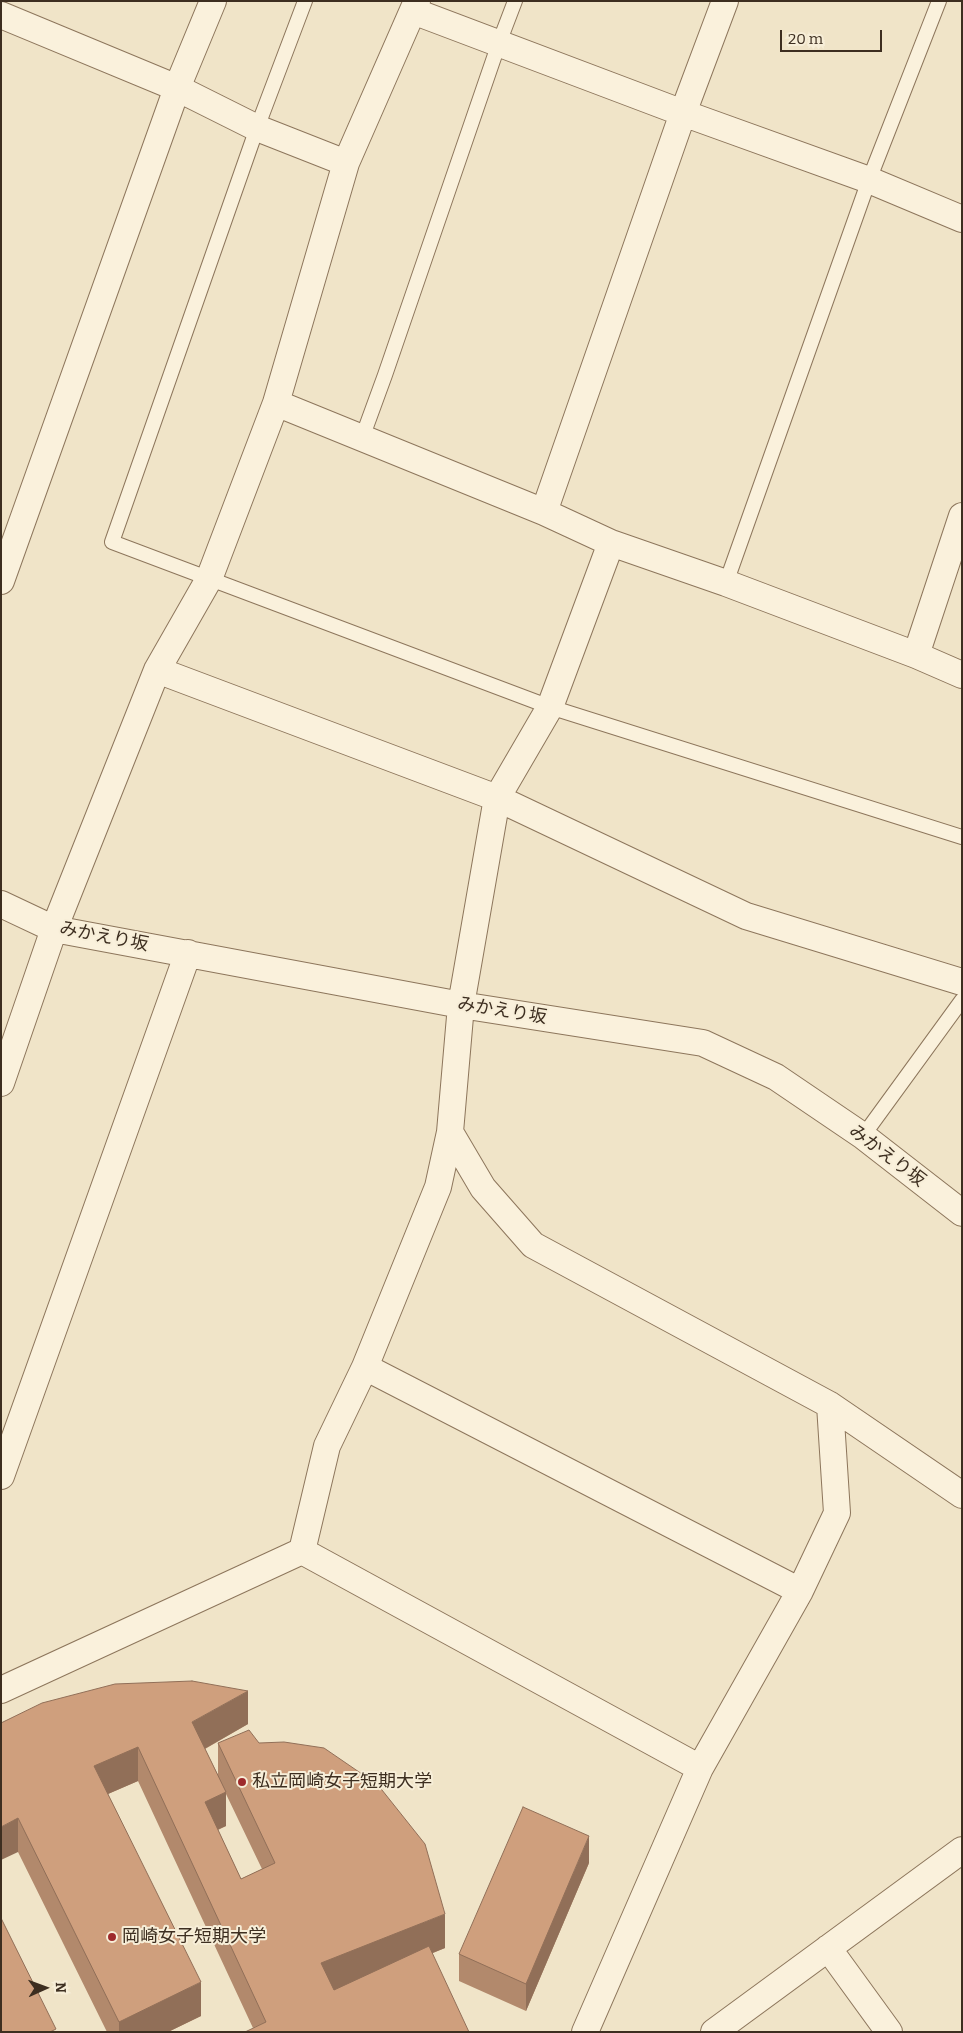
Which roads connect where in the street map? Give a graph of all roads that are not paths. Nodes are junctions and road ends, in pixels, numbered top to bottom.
1 (213, 1) edge
2 (306, 1) edge
3 (515, 1) edge
4 (725, 1) edge
5 (939, 1) edge
6 (415, 6) edge
7 (1, 15) edge
8 (499, 43) junction
9 (178, 88) junction
10 (683, 113) junction
11 (257, 128) junction
12 (346, 163) junction
13 (869, 180) junction
14 (962, 219) edge
15 (276, 403) junction
16 (362, 438) junction
17 (544, 512) junction
18 (962, 516) edge
19 (611, 543) junction
20 (209, 579) junction
21 (1, 581) edge
22 (726, 583) junction
23 (916, 655) junction
24 (157, 670) junction
25 (962, 675) edge
26 (550, 707) junction
27 (497, 798) junction
28 (962, 837) edge
29 (1, 904) edge
30 (54, 929) junction
31 (188, 953) junction
32 (962, 982) edge
33 (962, 1000) edge
34 (461, 1005) junction
35 (1, 1083) edge
36 (450, 1132) junction
37 (863, 1136) junction
38 (962, 1213) edge
39 (365, 1367) junction
40 (830, 1404) junction
41 (1, 1476) edge
42 (962, 1495) edge
43 (302, 1551) junction
44 (800, 1591) junction
45 (1, 1690) edge
46 (700, 1768) junction
47 (962, 1850) edge
48 (828, 1948) junction
49 (585, 2032) edge
50 (714, 2032) edge
51 (889, 2032) edge

1 - 9 street
2 - 11 lane
3 - 8 lane
4 - 10 street
5 - 13 lane
6 - 8 street
6 - 12 street
7 - 9 street
8 - 10 street
8 - 16 lane
9 - 11 street
9 - 21 street
10 - 13 street
10 - 17 street
11 - 12 street
11 - 20 lane
12 - 15 street
13 - 14 street
13 - 22 lane
15 - 16 street
15 - 20 street
16 - 17 street
17 - 19 street
18 - 23 street
19 - 22 street
19 - 26 street
20 - 24 street
20 - 26 lane
22 - 23 street
23 - 25 street
24 - 27 street
24 - 30 street
26 - 27 street
26 - 28 lane
27 - 32 street
27 - 34 street
29 - 30 street, みかえり坂
30 - 31 street, みかえり坂
30 - 35 street
31 - 34 street, みかえり坂
31 - 41 street
33 - 37 lane
34 - 36 street
34 - 37 street, みかえり坂
36 - 39 street
36 - 40 street
37 - 38 street, みかえり坂
39 - 43 street
39 - 44 street
40 - 42 street
40 - 44 street
43 - 45 street
43 - 46 street
44 - 46 street
46 - 49 street
47 - 48 street
48 - 50 street
48 - 51 street

